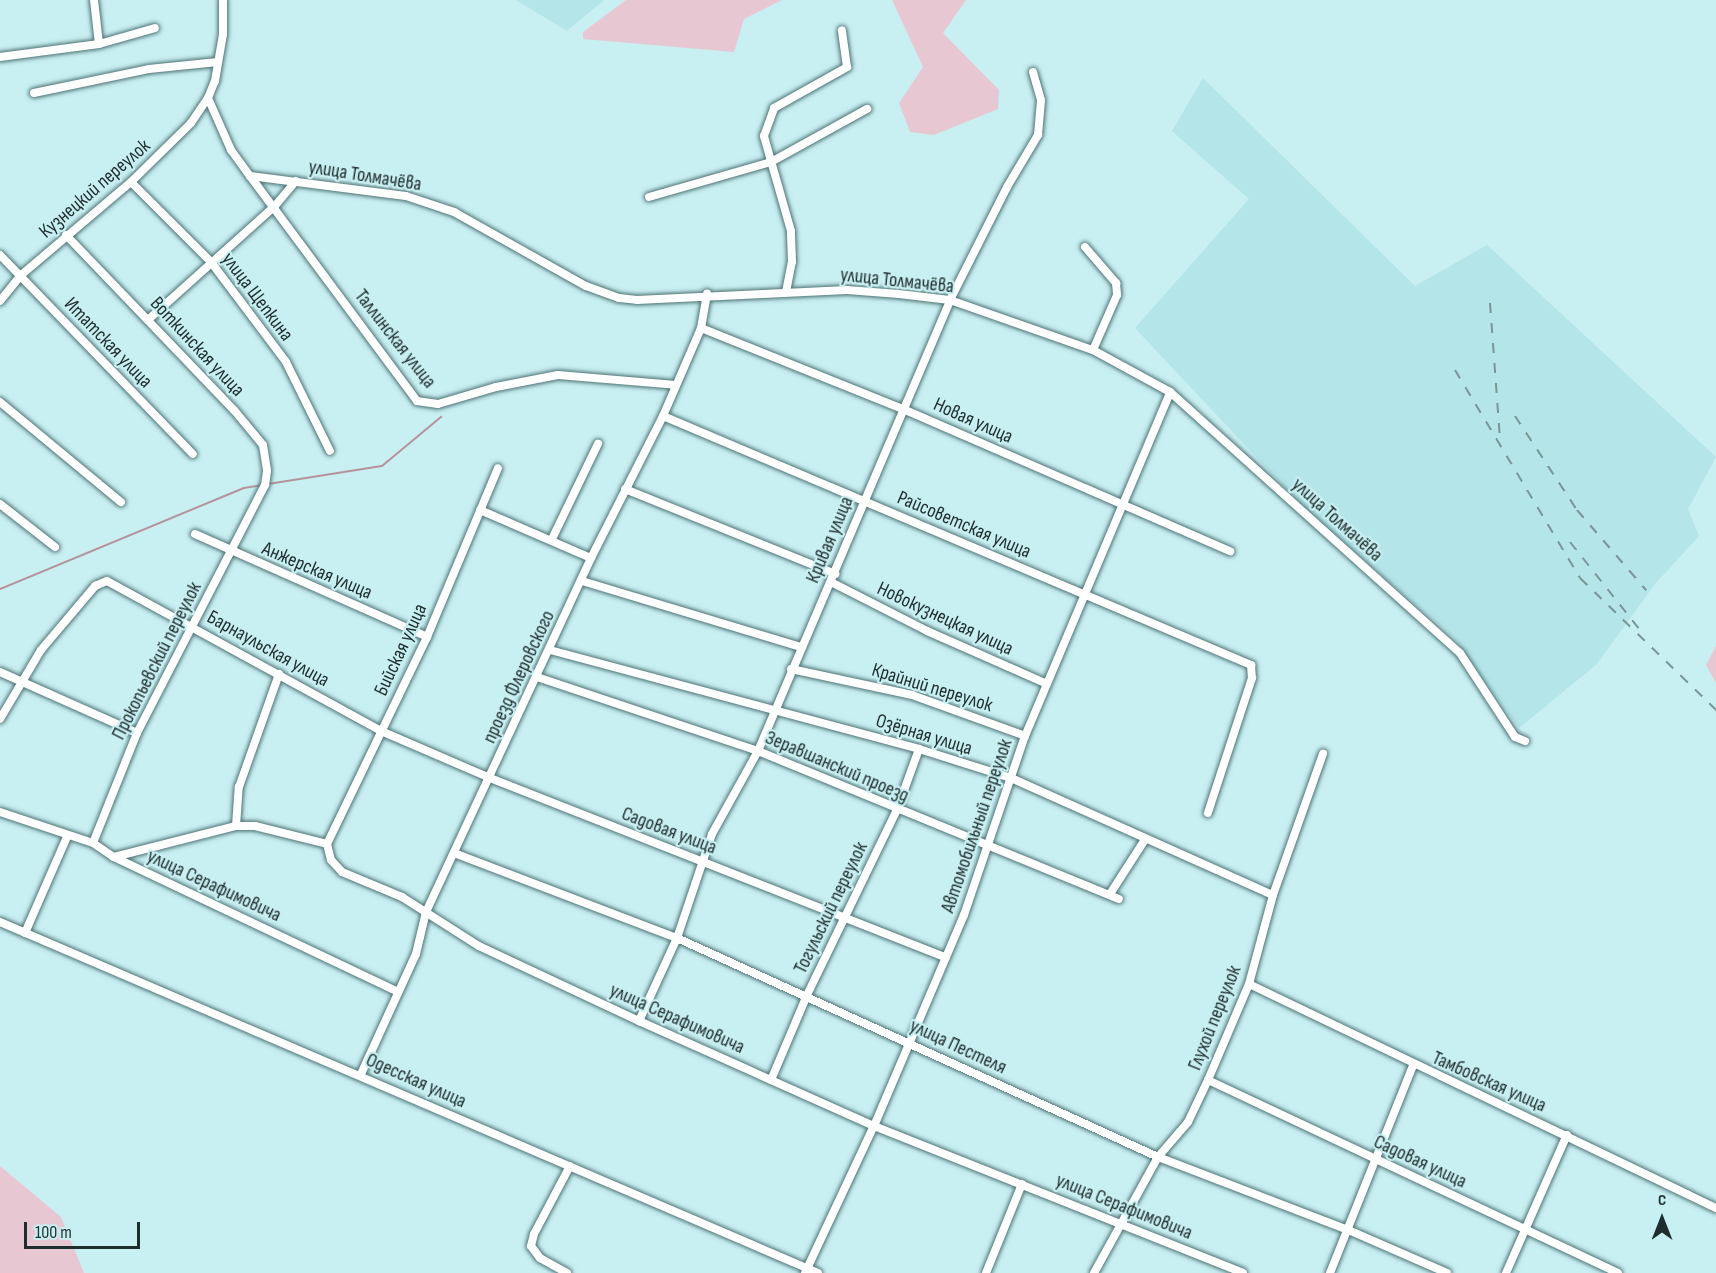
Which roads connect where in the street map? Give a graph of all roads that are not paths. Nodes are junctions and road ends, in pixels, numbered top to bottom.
1 (94, 0) edge
2 (223, 0) edge
3 (155, 28) dead end
4 (842, 30) dead end
5 (99, 44) junction
6 (0, 57) edge
7 (218, 62) junction
8 (1033, 72) dead end
9 (34, 93) dead end
10 (208, 98) junction
11 (867, 109) dead end
12 (771, 162) junction
13 (250, 176) junction
14 (131, 182) junction
15 (296, 182) junction
16 (649, 197) dead end
17 (274, 207) junction
18 (66, 235) junction
19 (1085, 247) dead end
20 (0, 255) edge
21 (211, 262) junction
22 (20, 276) junction
23 (786, 292) junction
24 (707, 294) junction
25 (950, 300) junction
26 (0, 302) edge
27 (149, 319) junction
28 (701, 328) junction
29 (1093, 350) junction
30 (676, 385) junction
31 (1170, 392) junction
32 (0, 402) edge
33 (903, 409) junction
34 (663, 416) junction
35 (598, 444) dead end
36 (330, 451) dead end
37 (193, 454) dead end
38 (498, 468) dead end
39 (625, 489) junction
40 (258, 498) joint
41 (865, 501) junction
42 (121, 502) dead end
43 (0, 504) edge
44 (1122, 505) junction
45 (480, 510) junction
46 (195, 534) dead end
47 (552, 539) junction
48 (55, 547) dead end
49 (229, 550) junction
50 (1230, 551) dead end
51 (591, 558) junction
52 (833, 578) junction
53 (582, 581) junction
54 (1083, 594) junction
55 (195, 627) junction
56 (427, 637) junction
57 (801, 647) junction
58 (550, 650) junction
59 (792, 669) junction
60 (0, 672) edge
61 (279, 674) junction
62 (537, 677) junction
63 (21, 681) junction
64 (1047, 684) junction
65 (774, 709) junction
66 (0, 719) edge
67 (381, 730) junction
68 (137, 733) junction
69 (1025, 736) junction
70 (1526, 741) dead end
71 (919, 749) junction
72 (758, 751) junction
73 (1323, 754) dead end
74 (490, 778) junction
75 (1011, 778) junction
76 (897, 810) junction
77 (0, 813) edge
78 (1208, 813) dead end
79 (236, 826) junction
80 (67, 837) junction
81 (1144, 841) junction
82 (93, 843) junction
83 (327, 844) junction
84 (988, 845) junction
85 (454, 852) junction
86 (114, 856) junction
87 (703, 862) junction
88 (1110, 894) junction
89 (1273, 895) junction
90 (1119, 899) dead end
91 (426, 912) junction
92 (846, 916) junction
93 (0, 922) edge
94 (25, 933) junction
95 (677, 938) junction
96 (946, 958) junction
97 (1250, 984) junction
98 (398, 992) junction
99 (807, 995) junction
100 (639, 1022) junction
101 (910, 1044) junction
102 (1413, 1066) junction
103 (361, 1074) junction
104 (771, 1080) junction
105 (1208, 1080) junction
106 (874, 1126) junction
107 (1567, 1135) junction
108 (1158, 1157) junction
109 (1375, 1159) junction
110 (570, 1166) junction
111 (1022, 1184) junction
112 (1716, 1208) edge
113 (1120, 1223) junction
114 (1346, 1229) junction
115 (1524, 1230) junction
116 (806, 1271) edge
117 (567, 1273) edge
118 (818, 1273) edge
119 (986, 1273) edge
120 (1094, 1273) edge
121 (1243, 1273) edge
122 (1330, 1273) edge
123 (1448, 1273) edge
124 (1506, 1273) edge
125 (1618, 1273) edge

1 - 5 street
2 - 7 street, Кузнецкий переулок
3 - 5 street
4 - 12 street
5 - 6 street
7 - 9 street
7 - 10 street, Кузнецкий переулок
8 - 25 street, Кривая улица
10 - 13 street
10 - 14 street, Кузнецкий переулок
11 - 12 street
12 - 16 street
12 - 23 street
13 - 15 street, улица Толмачёва
13 - 17 street, Таллинская улица
14 - 18 street, Кузнецкий переулок
14 - 21 street, улица Щепкина
15 - 17 street
15 - 24 street, улица Толмачёва
17 - 21 street
17 - 30 street, Таллинская улица
18 - 22 street, Кузнецкий переулок
18 - 27 street, Воткинская улица
19 - 29 street
20 - 22 street, Итатская улица
21 - 27 street
21 - 36 street, улица Щепкина
22 - 26 street, Кузнецкий переулок
22 - 37 street, Итатская улица
23 - 24 street, улица Толмачёва
23 - 25 street, улица Толмачёва
24 - 28 street, проезд Флеровского
25 - 29 street, улица Толмачёва
25 - 33 street, Кривая улица
27 - 40 street, Воткинская улица
28 - 30 street, проезд Флеровского
28 - 33 street, Новая улица
29 - 31 street, улица Толмачёва
30 - 34 street, проезд Флеровского
31 - 44 street, Автомобильный переулок
31 - 70 street, улица Толмачёва
32 - 42 street
33 - 41 street, Кривая улица
33 - 44 street, Новая улица
34 - 39 street, проезд Флеровского
34 - 41 street, Райсоветская улица
35 - 47 street
38 - 45 street, Бийская улица
39 - 51 street, проезд Флеровского
39 - 52 street, Новокузнецкая улица
40 - 49 street, Прокопьевский переулок
41 - 52 street, Кривая улица
41 - 54 street, Райсоветская улица
43 - 48 street
44 - 50 street, Новая улица
44 - 54 street, Автомобильный переулок
45 - 47 street
45 - 56 street, Бийская улица
46 - 49 street, Анжерская улица
47 - 51 street
49 - 55 street, Прокопьевский переулок
49 - 56 street, Анжерская улица
51 - 53 street, проезд Флеровского
52 - 57 street, Кривая улица
52 - 64 street, Новокузнецкая улица
53 - 57 street
53 - 58 street, проезд Флеровского
54 - 64 street, Автомобильный переулок
54 - 78 street, Райсоветская улица
55 - 61 street, Барнаульская улица
55 - 63 street, Барнаульская улица
55 - 68 street, Прокопьевский переулок
56 - 67 street, Бийская улица
57 - 59 street, Кривая улица
58 - 62 street, проезд Флеровского
58 - 65 street, Озёрная улица
59 - 65 street, Кривая улица
59 - 69 street, Крайний переулок
60 - 63 street
61 - 67 street, Барнаульская улица
61 - 79 street
62 - 72 street, Зеравшанский проезд
62 - 74 street, проезд Флеровского
63 - 66 street
63 - 68 street
64 - 69 street, Автомобильный переулок
65 - 71 street, Озёрная улица
65 - 72 street, Кривая улица
67 - 74 street, Садовая улица
67 - 83 street, Бийская улица
68 - 82 street, Прокопьевский переулок
69 - 75 street, Автомобильный переулок
71 - 75 street, Озёрная улица
71 - 76 street, Тогульский переулок
72 - 76 street, Зеравшанский проезд
72 - 87 street, Кривая улица
73 - 89 street, Глухой переулок
74 - 85 street, проезд Флеровского
74 - 87 street, Садовая улица
75 - 81 street, Озёрная улица
75 - 84 street, Автомобильный переулок
76 - 84 street, Зеравшанский проезд
76 - 92 street, Тогульский переулок
77 - 80 street, улица Серафимовича
79 - 83 street, улица Серафимовича
79 - 86 street, улица Серафимовича
80 - 82 street, улица Серафимовича
80 - 94 street
81 - 88 street
81 - 89 street, Озёрная улица
82 - 86 street, улица Серафимовича
83 - 91 street, улица Серафимовича
84 - 88 street, Зеравшанский проезд
84 - 96 street, Автомобильный переулок
85 - 91 street, проезд Флеровского
85 - 95 street, улица Пестеля
86 - 98 street, улица Серафимовича
87 - 92 street, Садовая улица
87 - 95 street, Кривая улица
88 - 90 street, Зеравшанский проезд
89 - 97 street, Глухой переулок
91 - 98 street, проезд Флеровского
91 - 100 street, улица Серафимовича
92 - 96 street, Садовая улица
92 - 99 street, Тогульский переулок
93 - 94 street, Одесская улица
94 - 103 street, Одесская улица
95 - 99 street, улица Пестеля
95 - 100 street, Кривая улица
96 - 101 street, Автомобильный переулок
97 - 102 street, Тамбовская улица
97 - 105 street, Глухой переулок
98 - 103 street, проезд Флеровского
99 - 101 street, улица Пестеля
99 - 104 street, Тогульский переулок
100 - 104 street, улица Серафимовича
101 - 106 street, Автомобильный переулок
101 - 108 street, улица Пестеля
102 - 107 street, Тамбовская улица
102 - 109 street
103 - 110 street, Одесская улица
104 - 106 street, улица Серафимовича
105 - 108 street, Глухой переулок
105 - 109 street, Садовая улица
106 - 111 street, улица Серафимовича
106 - 116 street, Автомобильный переулок
107 - 112 street, Тамбовская улица
107 - 115 street
108 - 113 street, Глухой переулок
108 - 114 street, улица Пестеля
109 - 114 street
109 - 115 street, Садовая улица
110 - 116 street, Одесская улица
110 - 117 street
111 - 113 street, улица Серафимовича
111 - 119 street
113 - 120 street, Глухой переулок
113 - 121 street, улица Серафимовича
114 - 122 street
114 - 123 street, улица Пестеля
115 - 124 street
115 - 125 street, Садовая улица
116 - 118 street, Одесская улица

